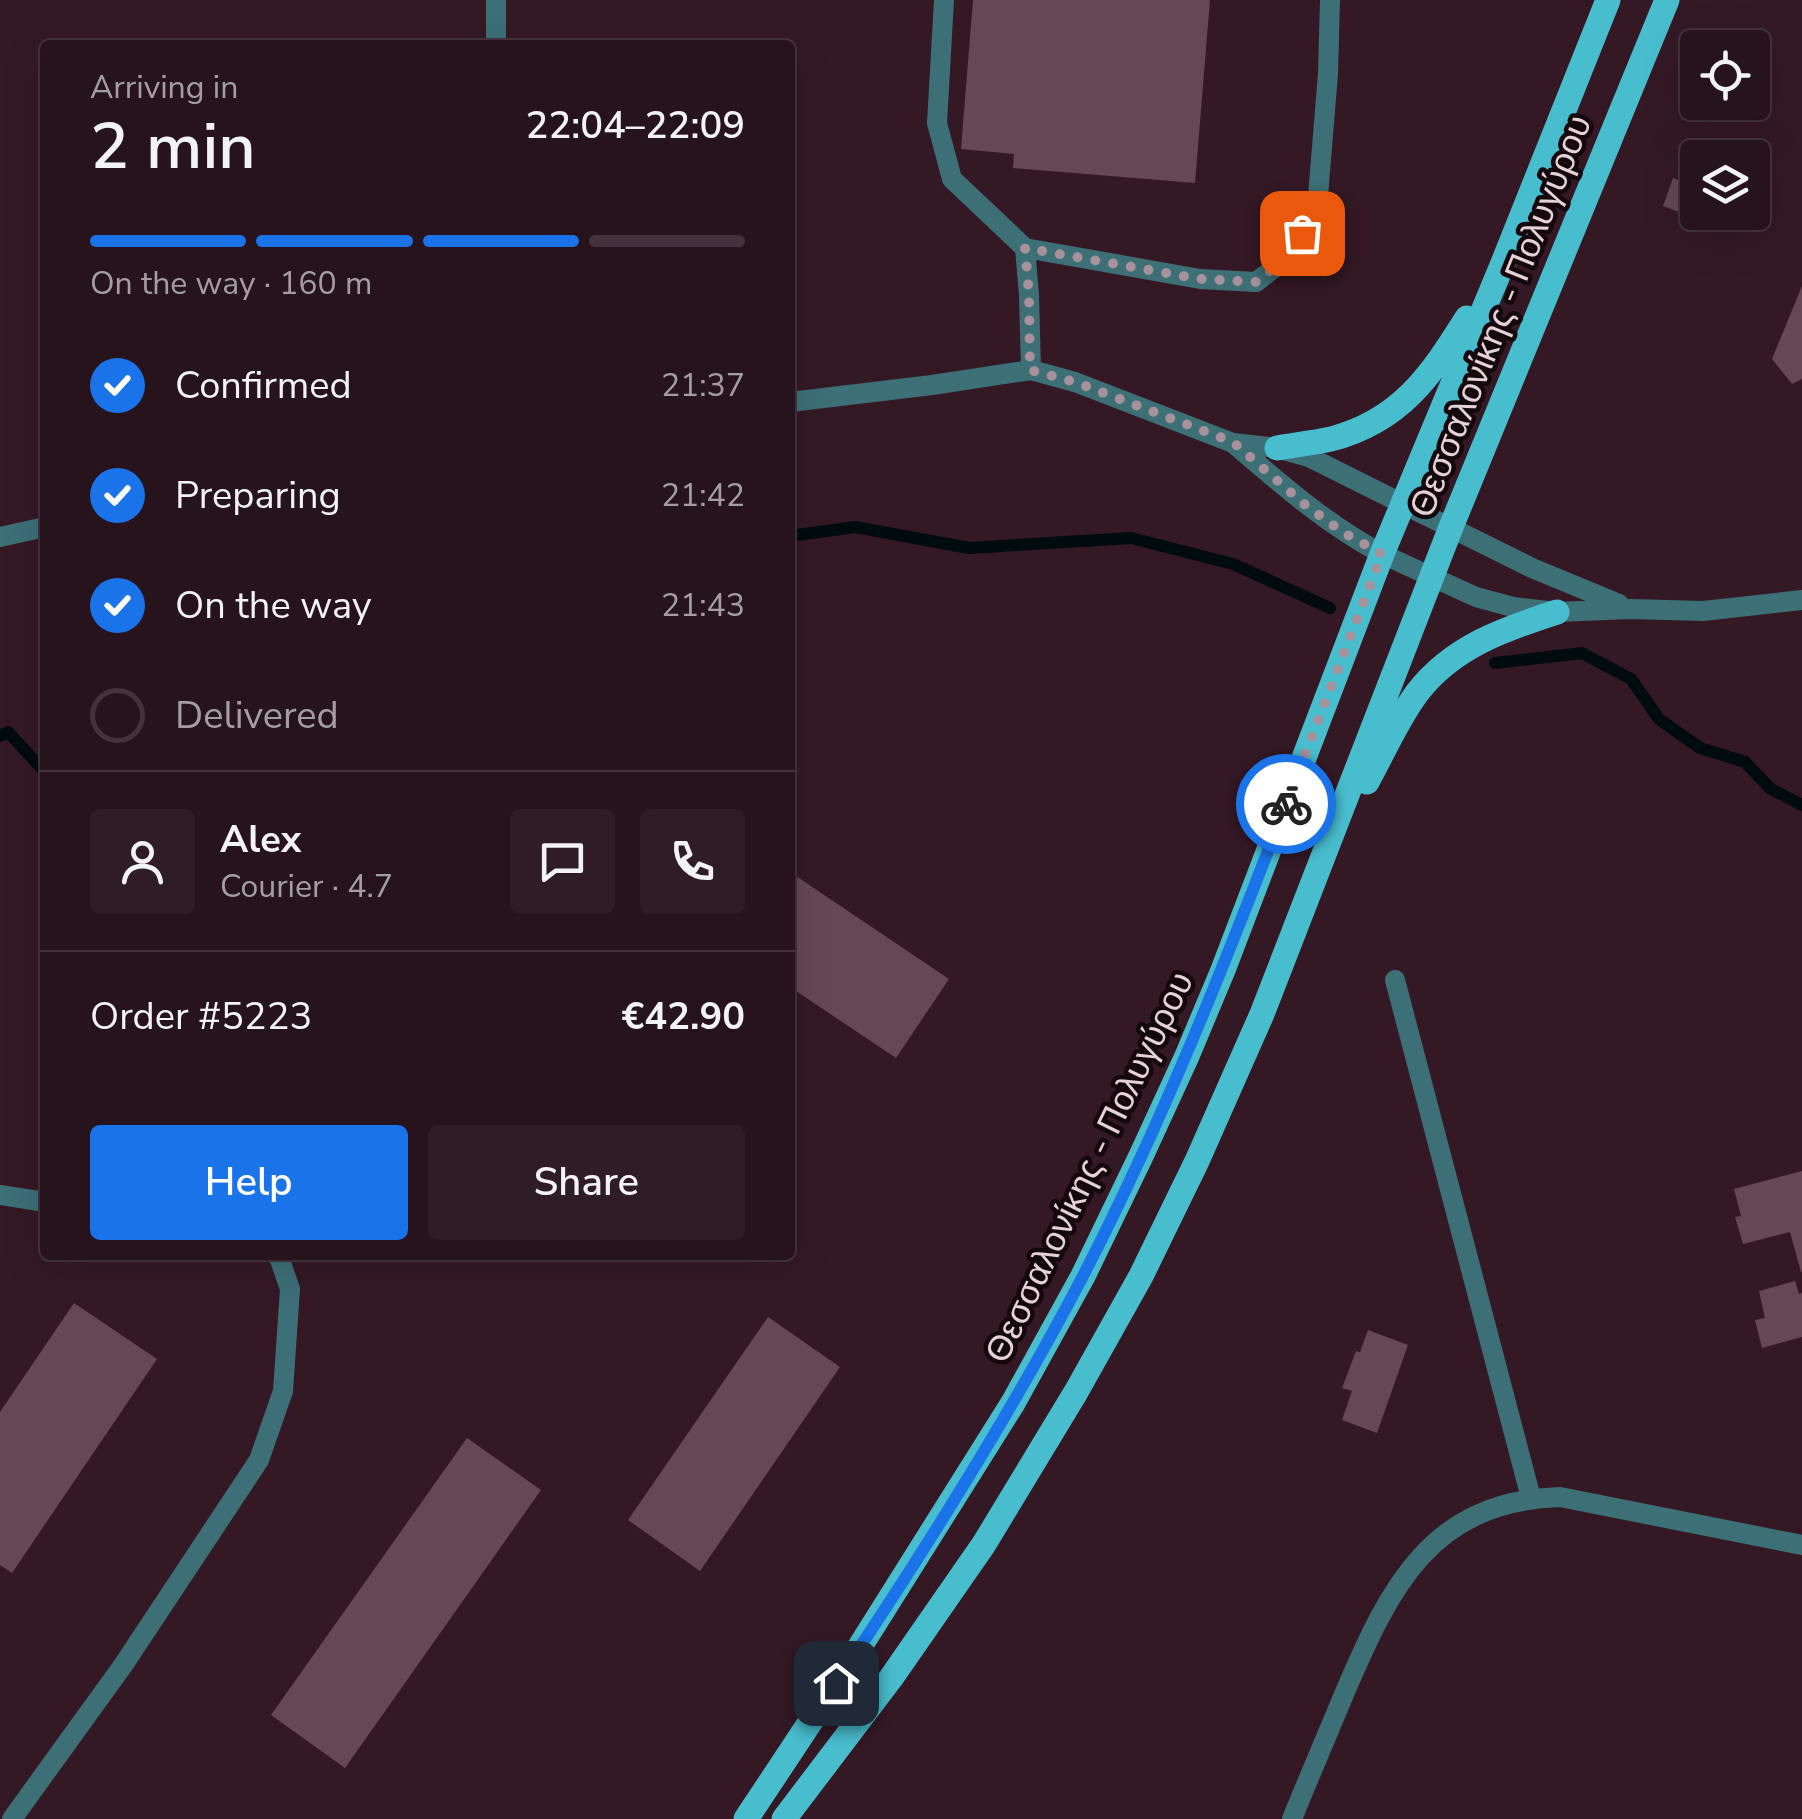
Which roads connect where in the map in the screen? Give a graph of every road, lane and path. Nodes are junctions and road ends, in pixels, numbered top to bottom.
1 (496, 0) edge
2 (944, 0) edge
3 (1330, 0) edge
4 (1608, 0) edge
5 (1667, 0) edge
6 (496, 40) edge
7 (1025, 248) junction
8 (1502, 264) junction
9 (1030, 370) junction
10 (795, 401) edge
11 (1233, 442) junction
12 (1277, 448) junction
13 (1403, 504) junction
14 (40, 527) edge
15 (1451, 528) junction
16 (0, 537) edge
17 (1382, 554) junction
18 (1431, 577) junction
19 (1802, 600) edge
20 (1630, 608) junction
21 (1557, 612) junction
22 (1325, 856) junction
23 (1395, 980) dead end
24 (0, 1195) edge
25 (40, 1201) edge
26 (281, 1260) edge
27 (1530, 1498) junction
28 (1802, 1545) edge
29 (12, 1819) edge
30 (746, 1819) edge
31 (784, 1819) edge
32 (1292, 1819) edge

1 - 6 street
2 - 7 street
3 - 7 street
4 - 8 main road, Θεσσαλονίκης - Πολυγύρου
5 - 15 main road, Θεσσαλονίκης - Πολυγύρου
7 - 9 street
8 - 12 main road
8 - 13 main road, Θεσσαλονίκης - Πολυγύρου
9 - 10 street
9 - 11 street
11 - 12 street
11 - 17 street
12 - 13 street
13 - 15 street
13 - 17 main road, Θεσσαλονίκης - Πολυγύρου
14 - 16 street
15 - 18 main road, Θεσσαλονίκης - Πολυγύρου
15 - 20 street
17 - 18 street
17 - 30 main road, Θεσσαλονίκης - Πολυγύρου
18 - 21 street
18 - 22 main road, Θεσσαλονίκης - Πολυγύρου
19 - 20 street
20 - 21 street
21 - 22 main road
22 - 31 main road, Θεσσαλονίκης - Πολυγύρου
23 - 27 street
24 - 25 street
26 - 29 street
27 - 28 street
27 - 32 street

